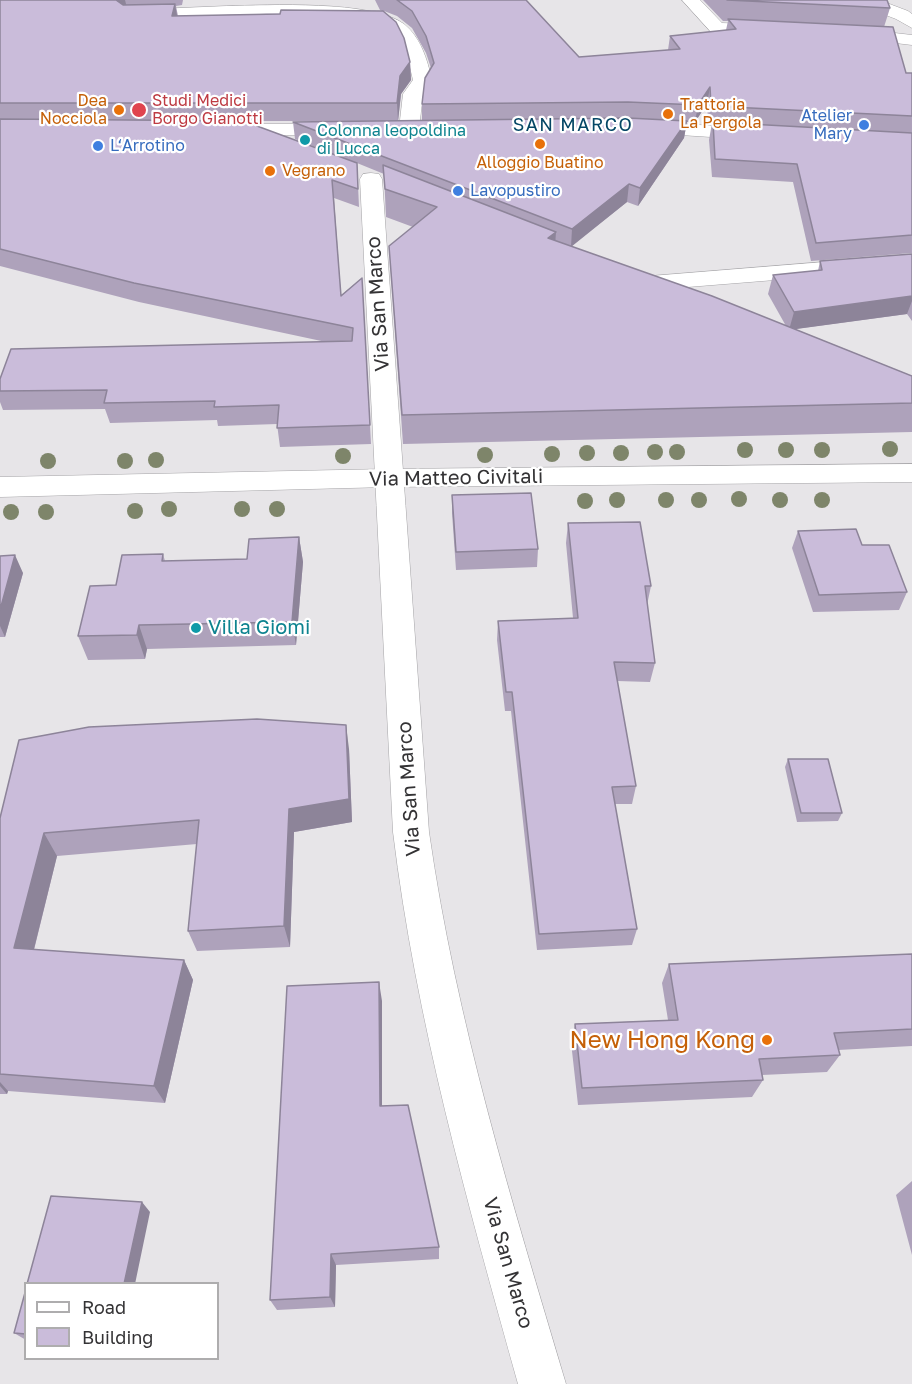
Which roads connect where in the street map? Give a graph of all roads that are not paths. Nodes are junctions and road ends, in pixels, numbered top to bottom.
1 (691, 0) edge
2 (863, 0) edge
3 (885, 0) edge
4 (127, 15) edge
5 (907, 19) edge
6 (788, 31) edge
7 (836, 33) edge
8 (912, 40) edge
9 (626, 127) edge
10 (352, 129) edge
11 (386, 129) edge
12 (409, 129) junction
13 (432, 129) edge
14 (209, 130) edge
15 (244, 130) junction
16 (781, 135) edge
17 (299, 149) edge
18 (398, 190) edge
19 (912, 262) edge
20 (616, 276) edge
21 (638, 284) junction
22 (682, 302) edge
23 (912, 473) edge
24 (388, 478) junction
25 (0, 487) edge
26 (542, 1384) edge

1 - 6 street
2 - 5 street
3 - 5 street
4 - 12 street
7 - 8 street
9 - 16 street
10 - 15 street
11 - 12 street
12 - 13 street
14 - 15 street
15 - 17 street
18 - 24 street, Via San Marco
19 - 21 street
20 - 21 street
21 - 22 street
23 - 24 street, Via Matteo Civitali
24 - 25 street, Via Matteo Civitali
24 - 26 street, Via San Marco

